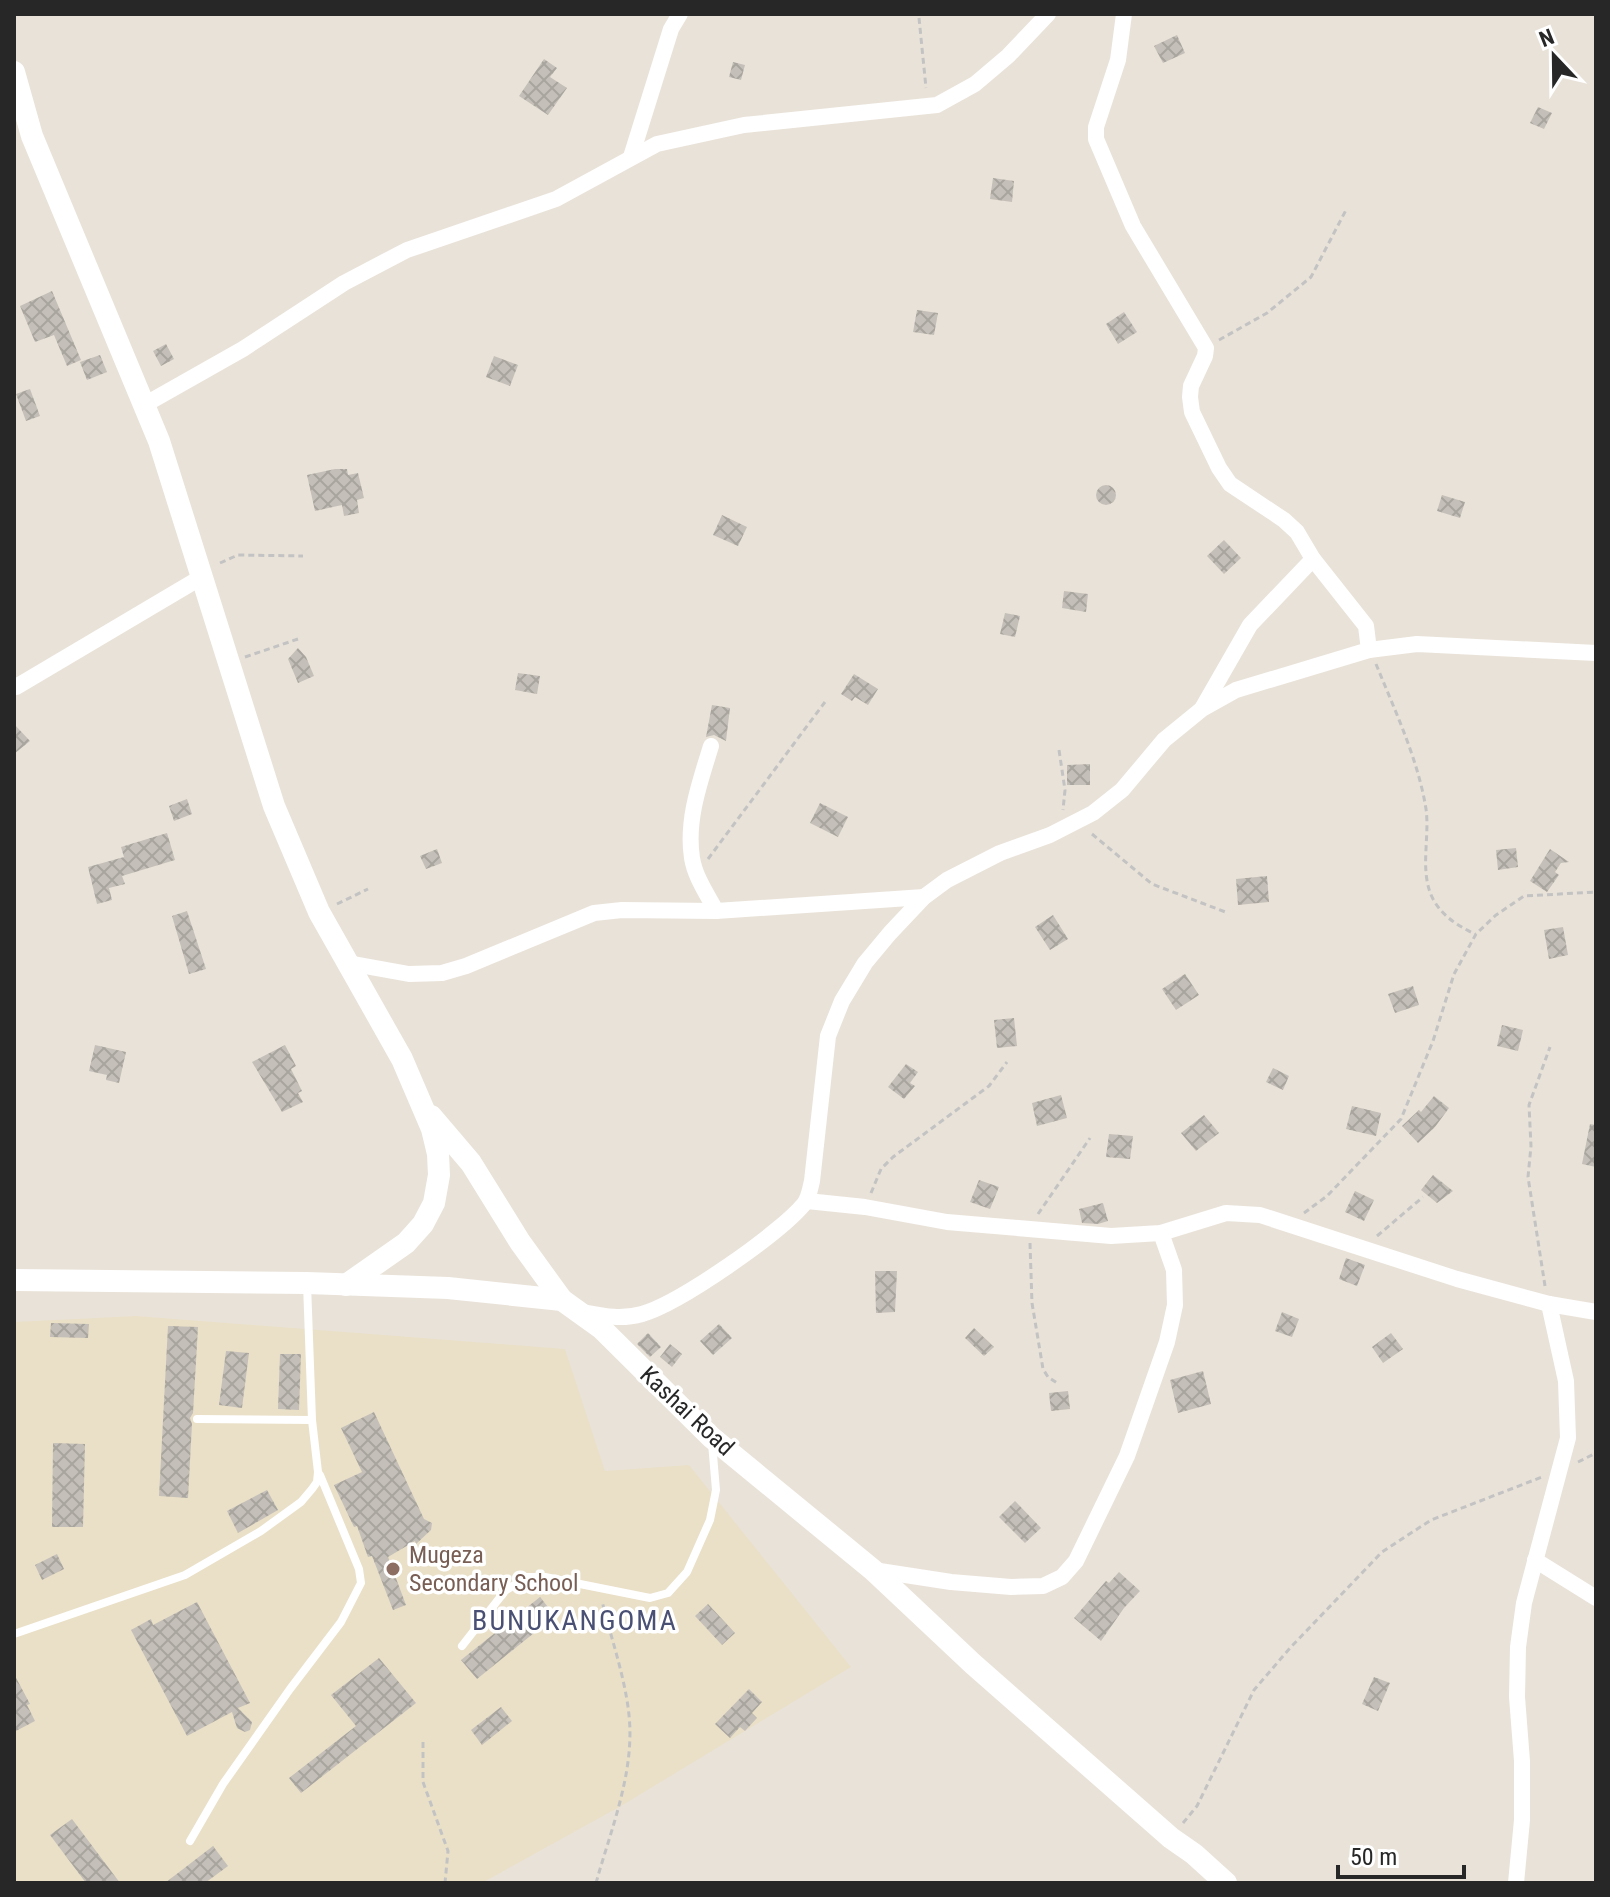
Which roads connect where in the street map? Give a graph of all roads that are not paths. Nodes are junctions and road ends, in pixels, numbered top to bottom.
1 (680, 14) edge
2 (1048, 14) edge
3 (1124, 14) edge
4 (14, 72) edge
5 (631, 157) junction
6 (144, 405) junction
7 (1313, 559) junction
8 (200, 578) junction
9 (1369, 650) junction
10 (1596, 653) edge
11 (16, 687) edge
12 (1202, 709) junction
13 (711, 746) dead end
14 (924, 897) junction
15 (716, 911) junction
16 (348, 963) junction
17 (423, 1107) junction
18 (807, 1201) junction
19 (1161, 1233) junction
20 (14, 1280) edge
21 (307, 1283) junction
22 (346, 1285) junction
23 (1549, 1304) junction
24 (571, 1306) junction
25 (1596, 1312) edge
26 (197, 1419) dead end
27 (312, 1420) junction
28 (711, 1437) junction
29 (318, 1472) junction
30 (1535, 1560) junction
31 (873, 1570) junction
32 (1596, 1598) edge
33 (14, 1634) edge
34 (462, 1646) dead end
35 (190, 1841) dead end
36 (1226, 1883) edge
37 (1516, 1883) edge

1 - 5 street
2 - 5 street
3 - 7 street
4 - 6 street
5 - 6 street
6 - 8 street
7 - 9 street
7 - 12 street
8 - 11 street
8 - 16 street
9 - 10 street
9 - 12 street
12 - 14 street
13 - 15 street
14 - 15 street
14 - 18 street
15 - 16 street
16 - 17 street
17 - 22 street
17 - 24 street, Kashai Road
18 - 19 street
18 - 24 street
19 - 23 street
19 - 31 street
20 - 21 street
21 - 22 street
21 - 27 lane
22 - 24 street
23 - 25 street
23 - 30 street
24 - 28 street, Kashai Road
26 - 27 lane
27 - 29 lane
28 - 31 street, Kashai Road
28 - 34 lane
29 - 33 lane
29 - 35 lane
30 - 32 street
30 - 37 street
31 - 36 street, Kashai Road

